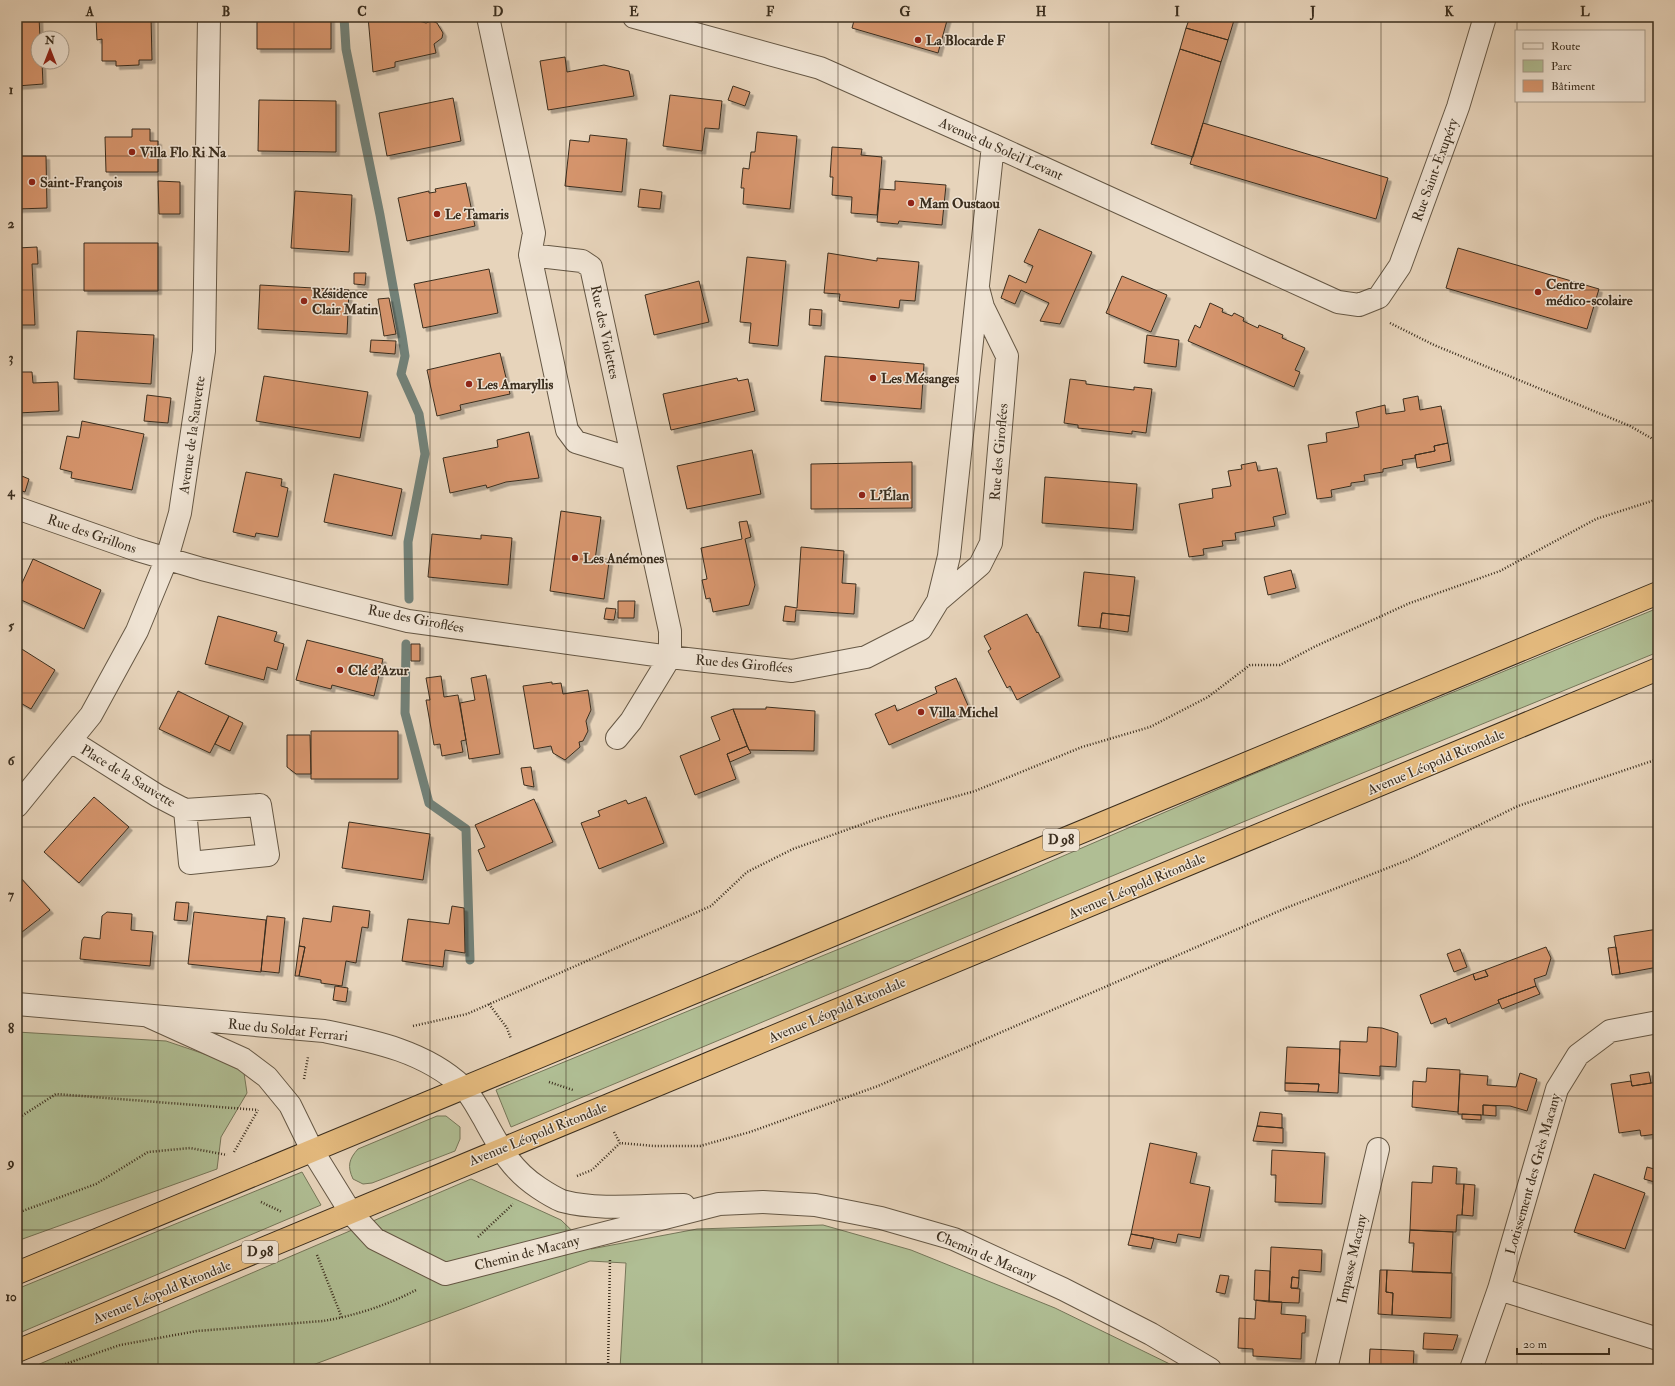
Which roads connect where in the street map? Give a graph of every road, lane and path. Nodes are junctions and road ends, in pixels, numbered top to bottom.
1 (209, 17) edge
2 (488, 17) edge
3 (634, 17) edge
4 (1485, 17) edge
5 (994, 145) junction
6 (530, 255) junction
7 (978, 288) junction
8 (1359, 305) joint
9 (1400, 328) dead end
10 (1658, 442) edge
11 (632, 459) junction
12 (1658, 500) edge
13 (17, 508) edge
14 (167, 558) junction
15 (1658, 593) edge
16 (938, 601) junction
17 (670, 657) junction
18 (1658, 669) edge
19 (617, 738) dead end
20 (71, 741) junction
21 (1658, 759) edge
22 (17, 806) edge
23 (185, 810) dead end
24 (17, 1004) edge
25 (148, 1016) junction
26 (1658, 1022) edge
27 (411, 1026) dead end
28 (308, 1055) dead end
29 (304, 1083) dead end
30 (464, 1088) junction
31 (17, 1119) edge
32 (1378, 1148) dead end
33 (501, 1149) junction
34 (312, 1150) junction
35 (574, 1177) dead end
36 (518, 1201) dead end
37 (719, 1204) junction
38 (17, 1213) edge
39 (351, 1213) junction
40 (610, 1232) junction
41 (472, 1243) dead end
42 (17, 1273) edge
43 (423, 1287) dead end
44 (1499, 1289) junction
45 (1658, 1339) edge
46 (17, 1351) edge
47 (51, 1369) edge
48 (608, 1369) edge
49 (1210, 1369) edge
50 (1326, 1369) edge
51 (1471, 1369) edge

1 - 14 street, Avenue de la Sauvette
2 - 6 street
3 - 5 street, Avenue du Soleil Levant
4 - 8 street, Rue Saint-Exupéry
5 - 7 street, Rue des Giroflées
5 - 8 street, Avenue du Soleil Levant
6 - 11 street
6 - 11 street, Rue des Violettes
7 - 16 street, Rue des Giroflées
7 - 16 street, Rue des Giroflées
9 - 10 path
11 - 17 street, Rue des Violettes
12 - 27 path
13 - 14 street, Rue des Grillons
14 - 17 street, Rue des Giroflées
14 - 20 street, Avenue de la Sauvette
15 - 30 highway, D 98
16 - 17 street, Rue des Giroflées
17 - 19 street
18 - 33 highway, Avenue Léopold Ritondale / D 98
20 - 22 street, Avenue de la Sauvette
20 - 23 street, Place de la Sauvette
21 - 35 path
24 - 25 street, Rue du Soldat Ferrari
25 - 30 street, Rue du Soldat Ferrari
25 - 34 street, Rue du Soldat Ferrari
26 - 44 street, Lotissement des Grès Macany
28 - 29 path
30 - 33 street, Rue du Soldat Ferrari
30 - 34 highway, D 98
31 - 38 path
32 - 50 street, Impasse Macany
33 - 37 street, Chemin de Macany
33 - 39 highway, Avenue Léopold Ritondale / D 98
34 - 39 street, Rue du Soldat Ferrari
34 - 42 highway, D 98
36 - 41 path
37 - 40 street, Chemin de Macany
37 - 49 street, Chemin de Macany
39 - 40 street, Chemin de Macany
39 - 46 highway, Avenue Léopold Ritondale / D 98
40 - 48 path
43 - 47 path
44 - 45 street
44 - 51 street, Lotissement des Grès Macany

